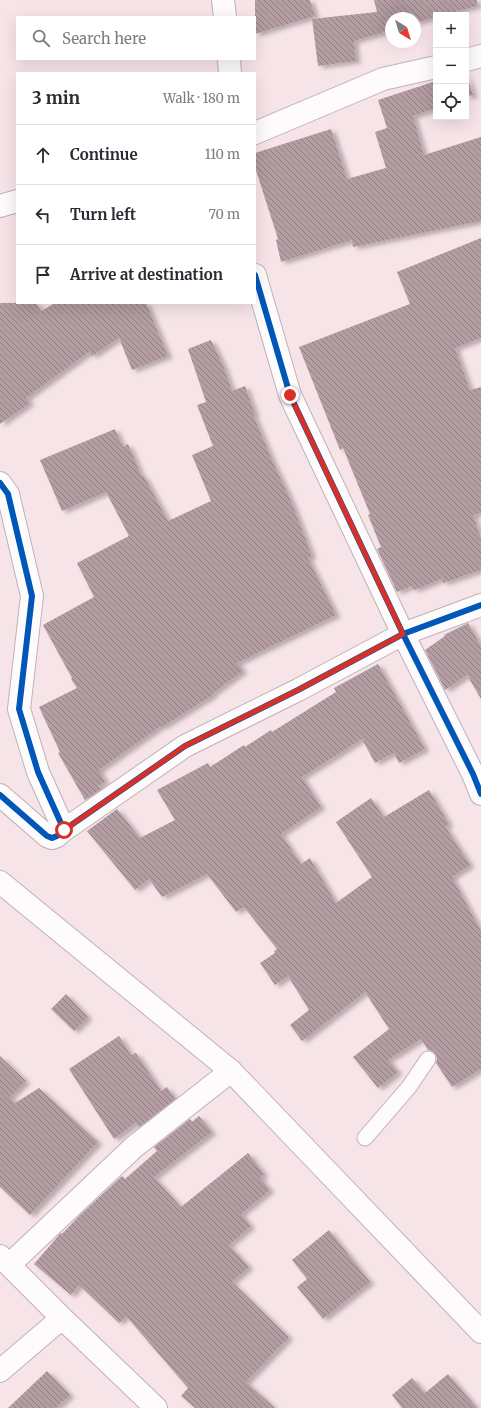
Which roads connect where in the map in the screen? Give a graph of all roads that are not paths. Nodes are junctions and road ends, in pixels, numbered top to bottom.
1 (223, 0) edge
2 (224, 16) edge
3 (481, 56) edge
4 (469, 59) edge
5 (229, 60) edge
6 (433, 68) edge
7 (230, 72) edge
8 (256, 133) edge
9 (256, 278) edge
10 (0, 482) edge
11 (481, 605) edge
12 (403, 634) junction
13 (481, 794) edge
14 (0, 795) edge
15 (64, 830) junction
16 (0, 882) edge
17 (428, 1059) dead end
18 (230, 1070) junction
19 (364, 1138) dead end
20 (4, 1260) edge
21 (62, 1318) junction
22 (481, 1332) edge
23 (0, 1372) edge
24 (156, 1408) edge

1 - 2 street
3 - 4 street
5 - 7 street
6 - 8 street
9 - 12 street
10 - 15 street
11 - 12 street
12 - 13 street
12 - 15 street
14 - 15 street
16 - 18 street
17 - 19 lane
18 - 20 street
18 - 22 street
20 - 21 street
21 - 23 street
21 - 24 street

